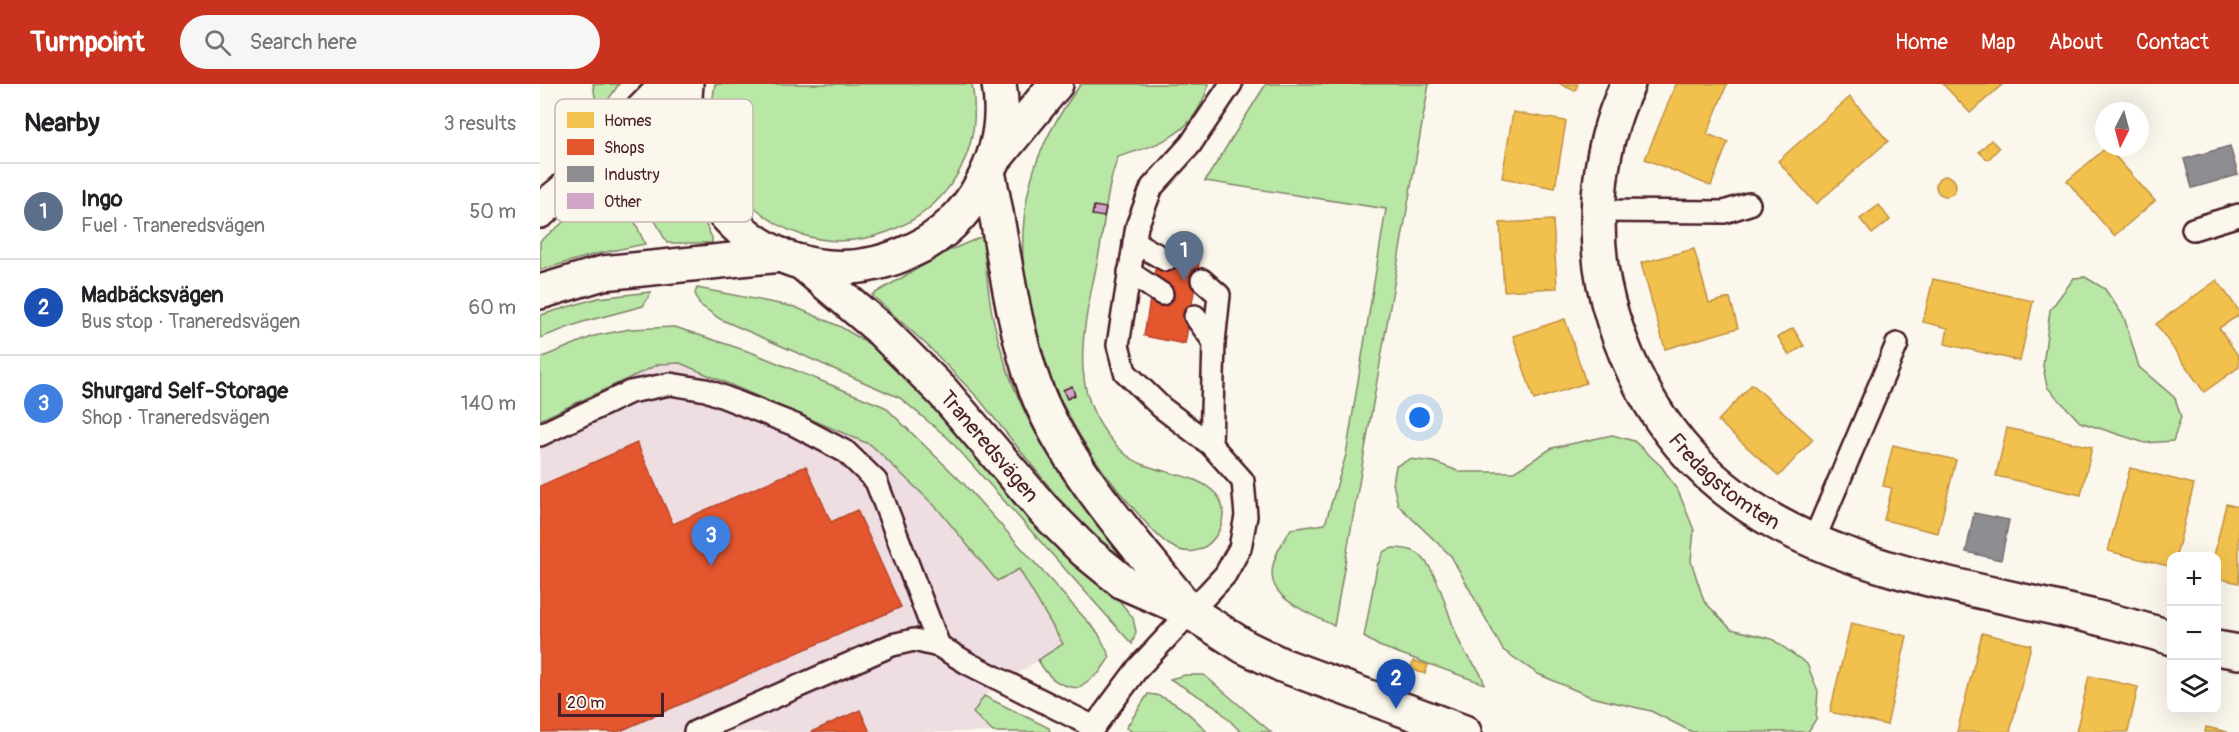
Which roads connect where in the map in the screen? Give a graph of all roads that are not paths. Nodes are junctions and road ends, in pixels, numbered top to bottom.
1 (668, 84) edge
2 (999, 84) edge
3 (1056, 84) edge
4 (1231, 84) edge
5 (1628, 84) edge
6 (653, 99) edge
7 (990, 166) junction
8 (555, 199) edge
9 (1749, 204) dead end
10 (1598, 211) junction
11 (540, 212) edge
12 (2239, 215) edge
13 (733, 222) edge
14 (2193, 229) dead end
15 (1134, 242) junction
16 (791, 258) junction
17 (1166, 260) dead end
18 (1128, 272) junction
19 (1202, 280) dead end
20 (540, 292) edge
21 (1162, 294) dead end
22 (1195, 316) dead end
23 (1214, 342) junction
24 (1897, 344) dead end
25 (540, 435) edge
26 (1211, 445) junction
27 (1812, 542) junction
28 (1189, 611) junction
29 (2167, 637) edge
30 (939, 646) junction
31 (2221, 649) edge
32 (2239, 652) edge
33 (1092, 730) edge
34 (694, 732) edge
35 (1464, 732) edge

1 - 6 street
2 - 7 street
3 - 7 street
4 - 15 lane
5 - 10 street, Fredagstomten
7 - 16 street
7 - 28 street, Traneredsvägen
8 - 11 street
9 - 10 lane
10 - 27 street, Fredagstomten
12 - 14 lane
13 - 16 street
15 - 17 lane
15 - 18 lane
16 - 20 street
16 - 28 street, Traneredsvägen
18 - 21 lane
18 - 26 lane
19 - 23 lane
22 - 23 lane
23 - 26 lane
24 - 27 lane
25 - 30 lane
26 - 28 lane
27 - 29 street, Fredagstomten
28 - 33 lane
28 - 35 street, Traneredsvägen
30 - 33 lane
30 - 34 lane
31 - 32 street

